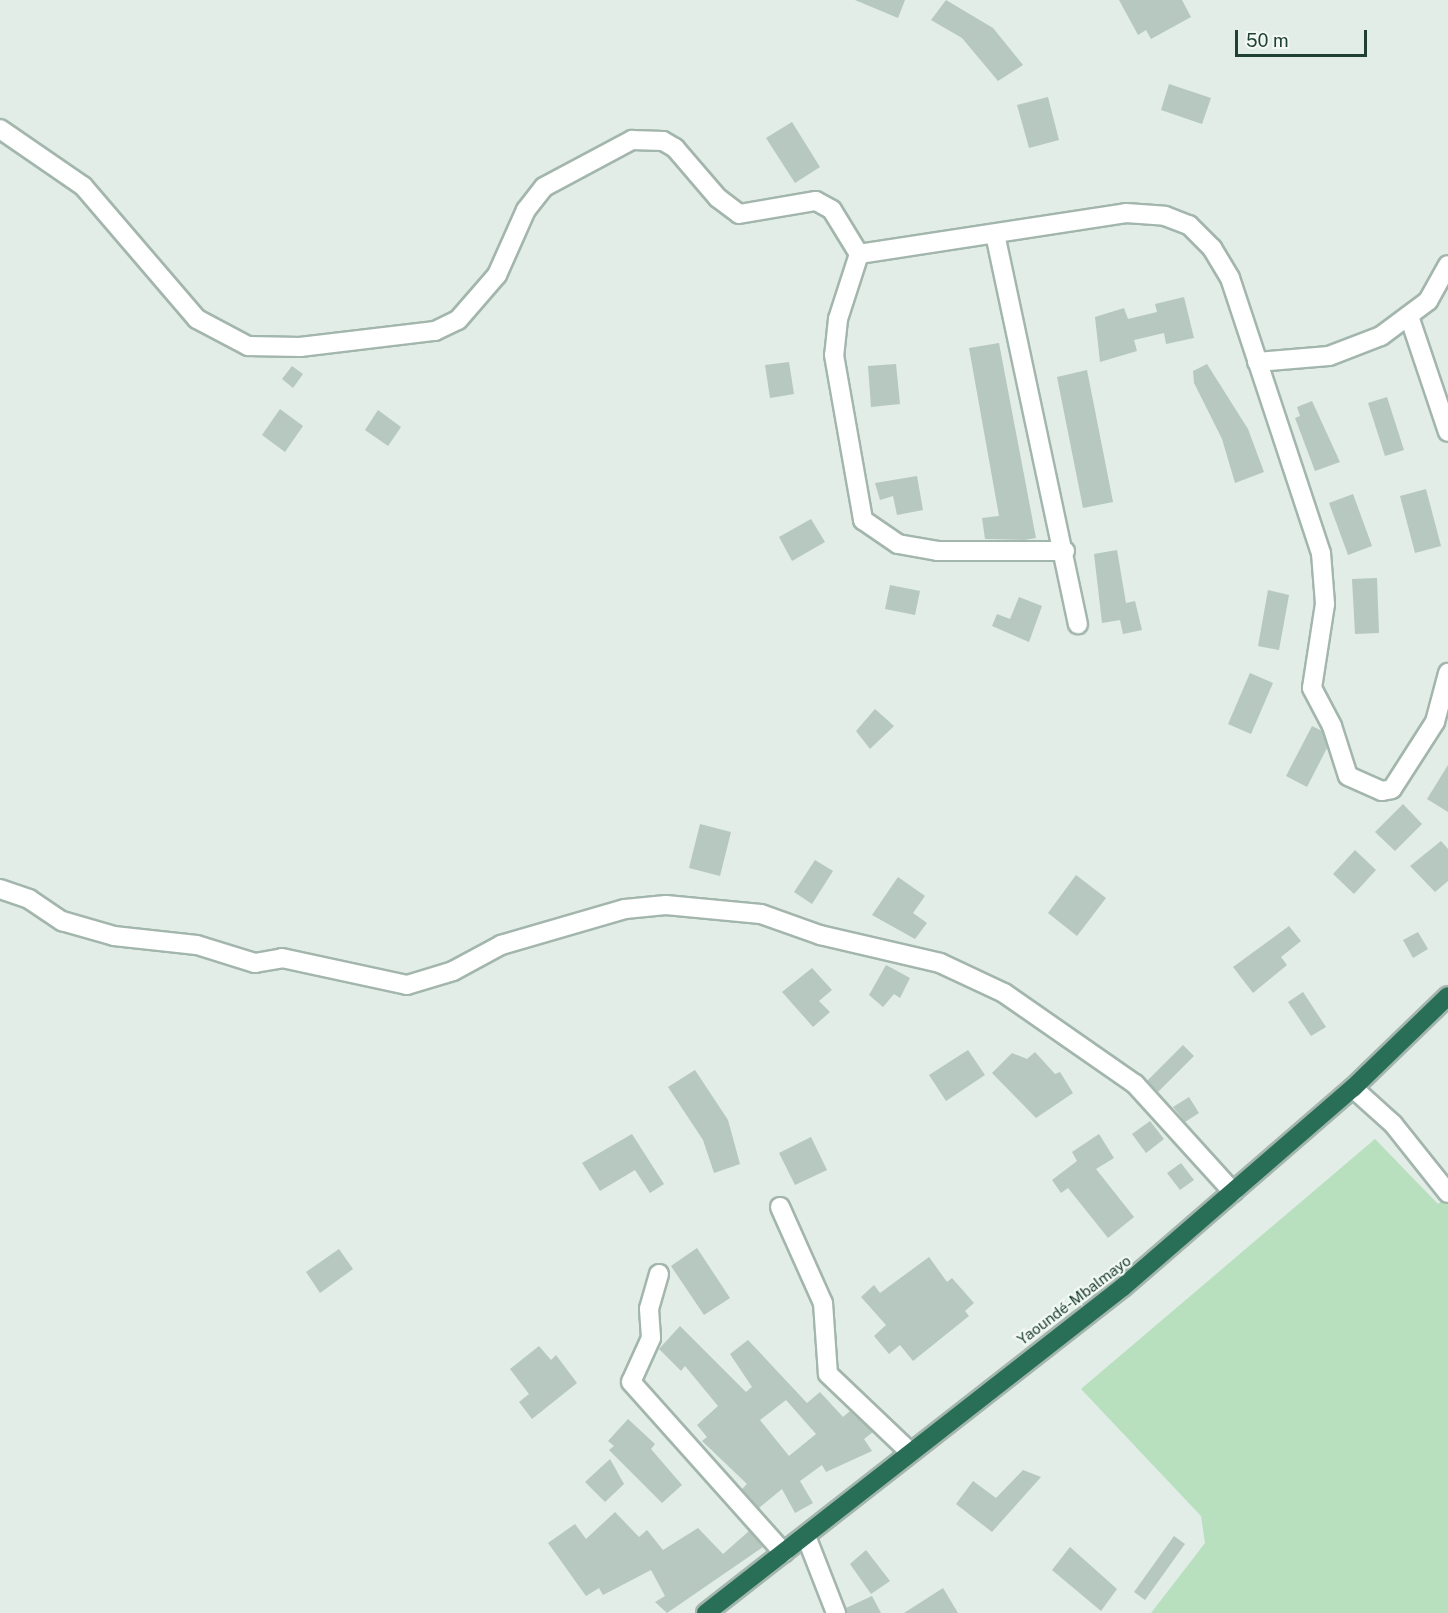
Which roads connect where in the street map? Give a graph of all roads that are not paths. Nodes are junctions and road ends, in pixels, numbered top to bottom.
1 (0, 129) edge
2 (995, 234) junction
3 (859, 254) junction
4 (1448, 265) edge
5 (1410, 319) junction
6 (1257, 362) junction
7 (1448, 432) edge
8 (1065, 551) junction
9 (1078, 624) dead end
10 (1448, 673) edge
11 (0, 889) edge
12 (1448, 996) edge
13 (1353, 1088) junction
14 (1233, 1192) junction
15 (1448, 1193) edge
16 (780, 1207) dead end
17 (659, 1274) dead end
18 (910, 1452) junction
19 (806, 1536) junction
20 (784, 1553) junction
21 (706, 1613) edge
22 (836, 1613) edge

1 - 3 street
2 - 3 street
2 - 6 street
2 - 8 street
3 - 8 street
4 - 5 street
5 - 6 street
5 - 7 street
6 - 10 street
8 - 9 street
11 - 14 street
12 - 13 highway, Yaoundé-Mbalmayo
13 - 14 highway, Yaoundé-Mbalmayo
13 - 15 street
14 - 18 highway, Yaoundé-Mbalmayo
16 - 18 street
17 - 20 street
18 - 19 highway, Yaoundé-Mbalmayo
19 - 20 highway, Yaoundé-Mbalmayo
19 - 22 street
20 - 21 highway, Yaoundé-Mbalmayo

